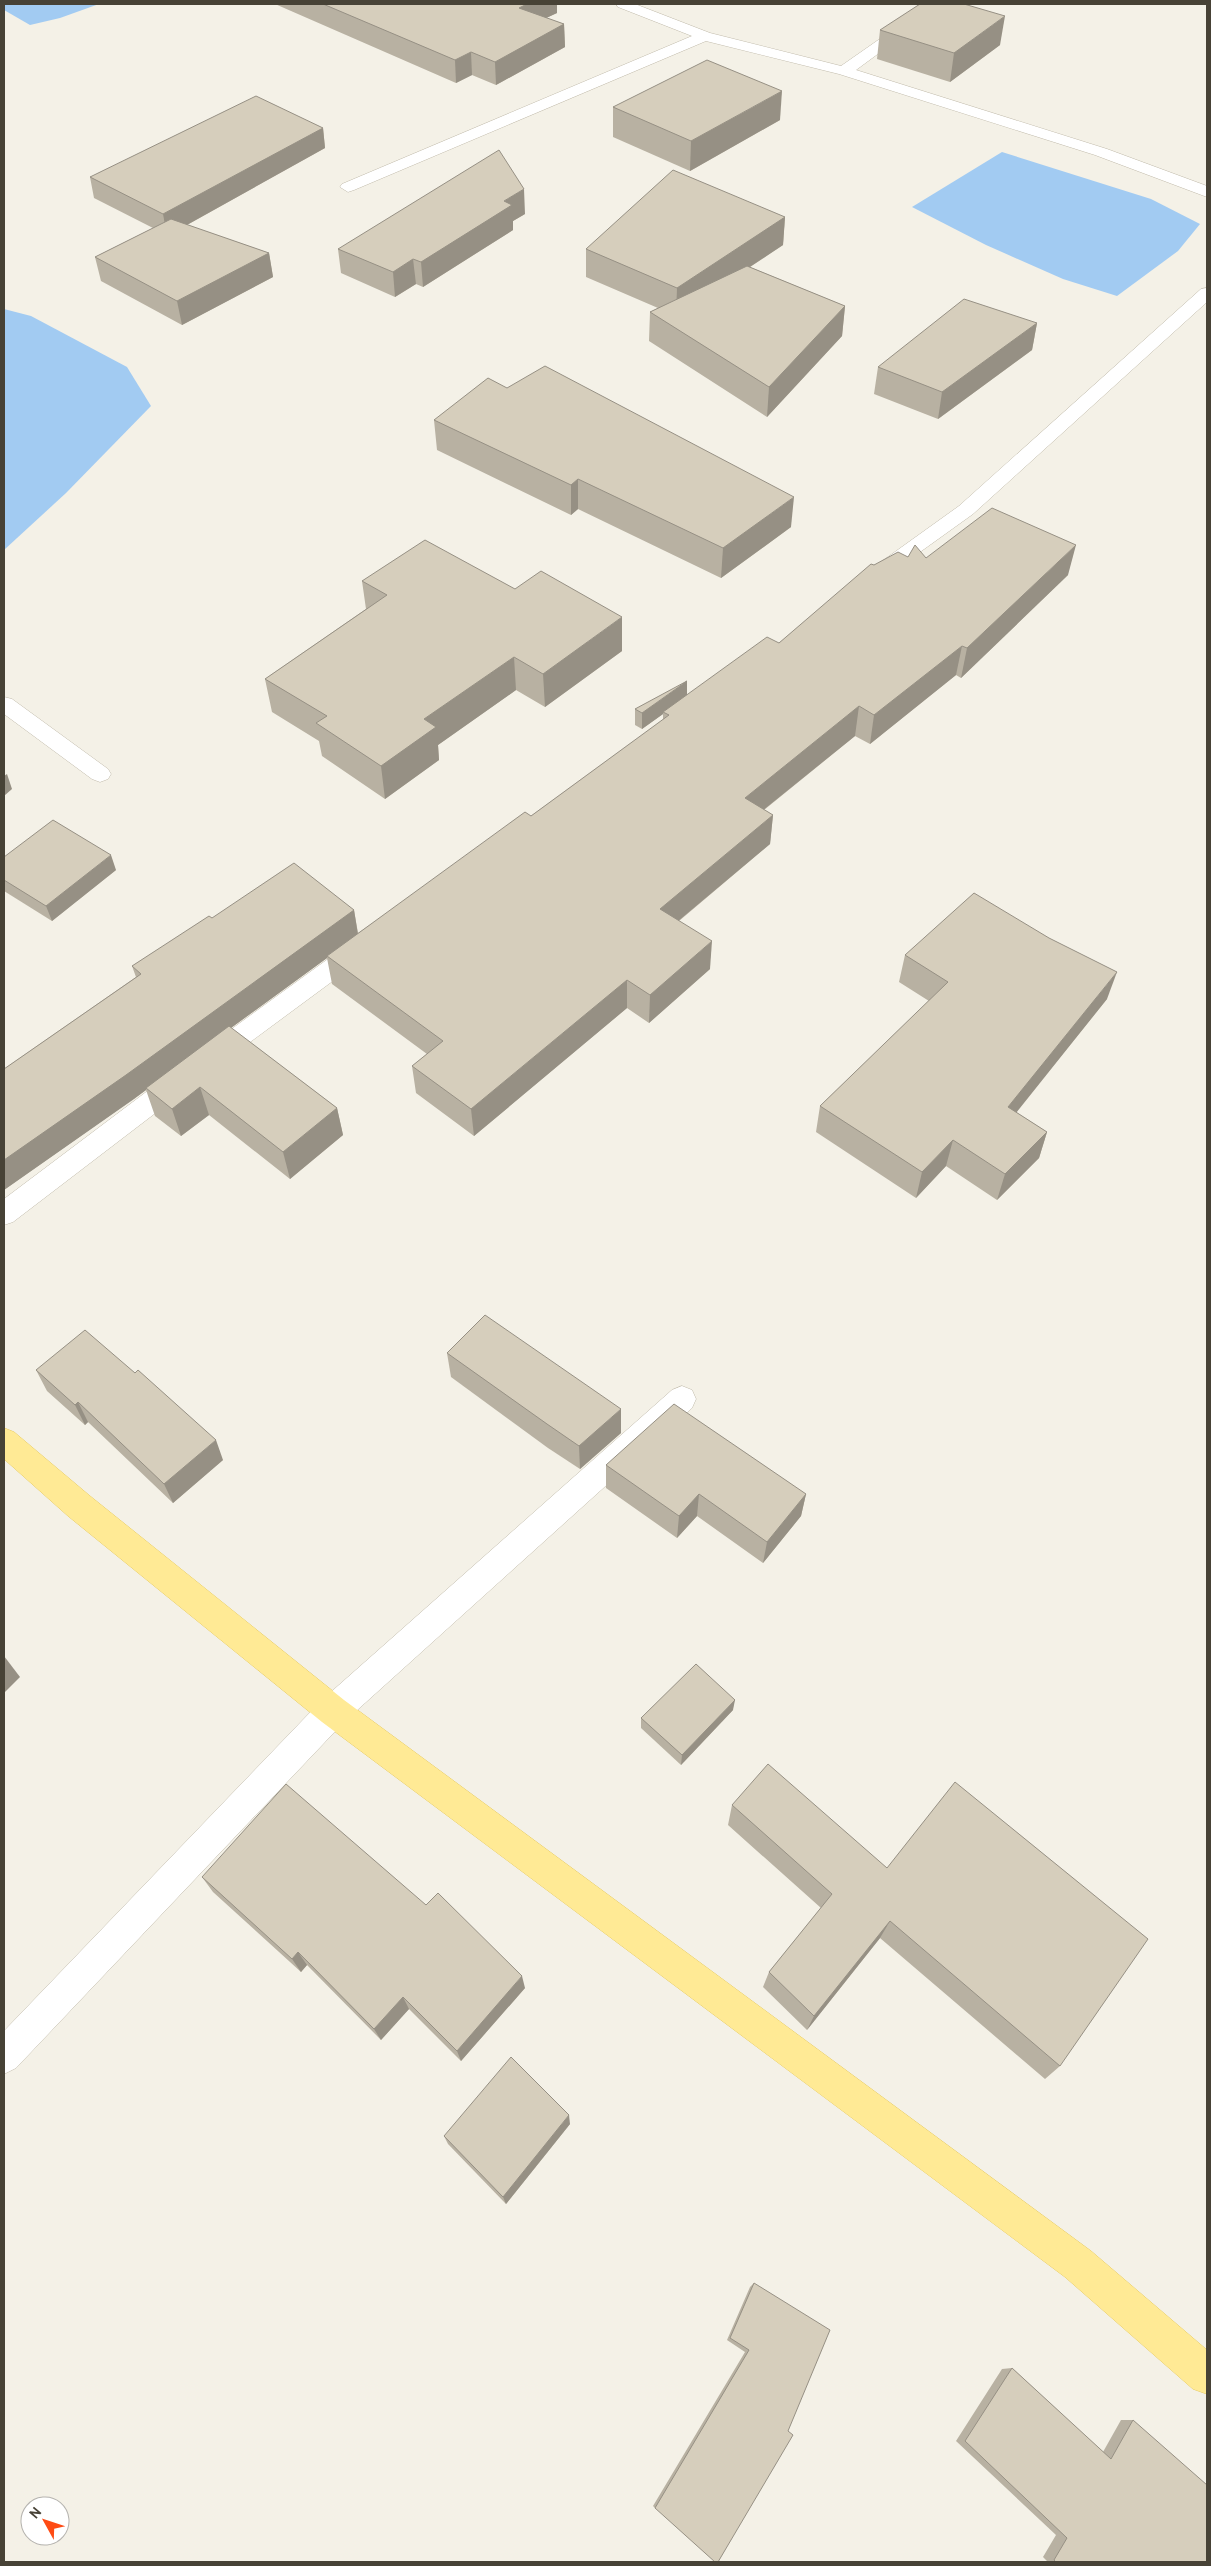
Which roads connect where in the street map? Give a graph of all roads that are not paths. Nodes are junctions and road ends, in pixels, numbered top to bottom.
1 (623, 4) edge
2 (950, 4) edge
3 (704, 36) junction
4 (844, 71) junction
5 (348, 187) dead end
6 (1207, 192) edge
7 (1207, 294) edge
8 (853, 590) edge
9 (4, 704) edge
10 (100, 774) dead end
11 (376, 937) edge
12 (4, 1214) edge
13 (682, 1399) dead end
14 (4, 1441) edge
15 (333, 1711) junction
16 (4, 2056) edge
17 (1207, 2376) edge

1 - 3 street
2 - 4 street
3 - 4 street
3 - 5 street
4 - 6 street
7 - 8 street
9 - 10 street
11 - 12 street
13 - 15 street
14 - 15 main road
15 - 16 street
15 - 17 main road

